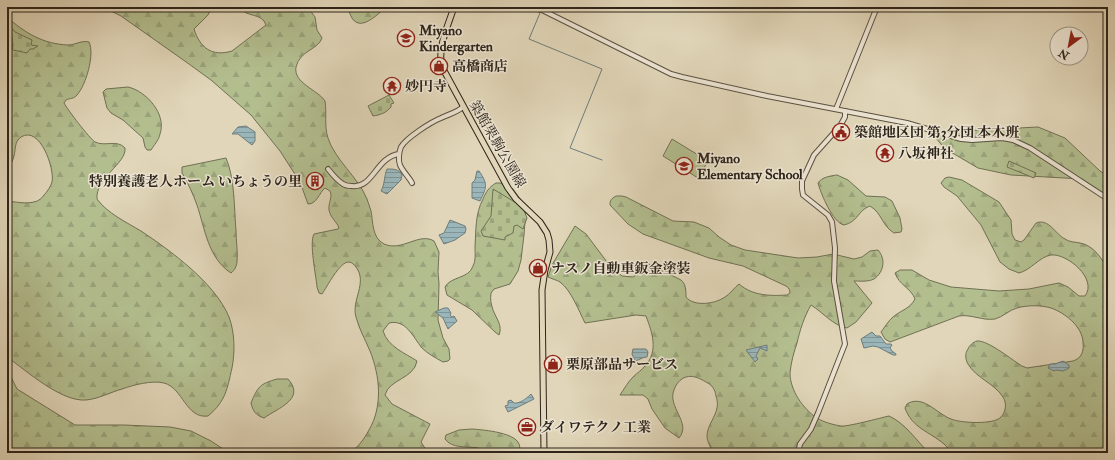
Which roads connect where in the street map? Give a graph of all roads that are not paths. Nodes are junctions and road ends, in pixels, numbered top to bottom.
1 (454, 7) edge
2 (536, 7) edge
3 (877, 7) edge
4 (463, 108) junction
5 (836, 110) junction
6 (845, 111) junction
7 (399, 154) junction
8 (328, 169) dead end
9 (412, 183) dead end
10 (1108, 199) edge
11 (544, 453) edge
12 (798, 453) edge

1 - 4 main road, 築館栗駒公園線
2 - 5 street
3 - 5 street
4 - 7 street
4 - 11 main road, 築館栗駒公園線
5 - 6 street
6 - 10 street
6 - 12 street
7 - 8 street
7 - 9 street

